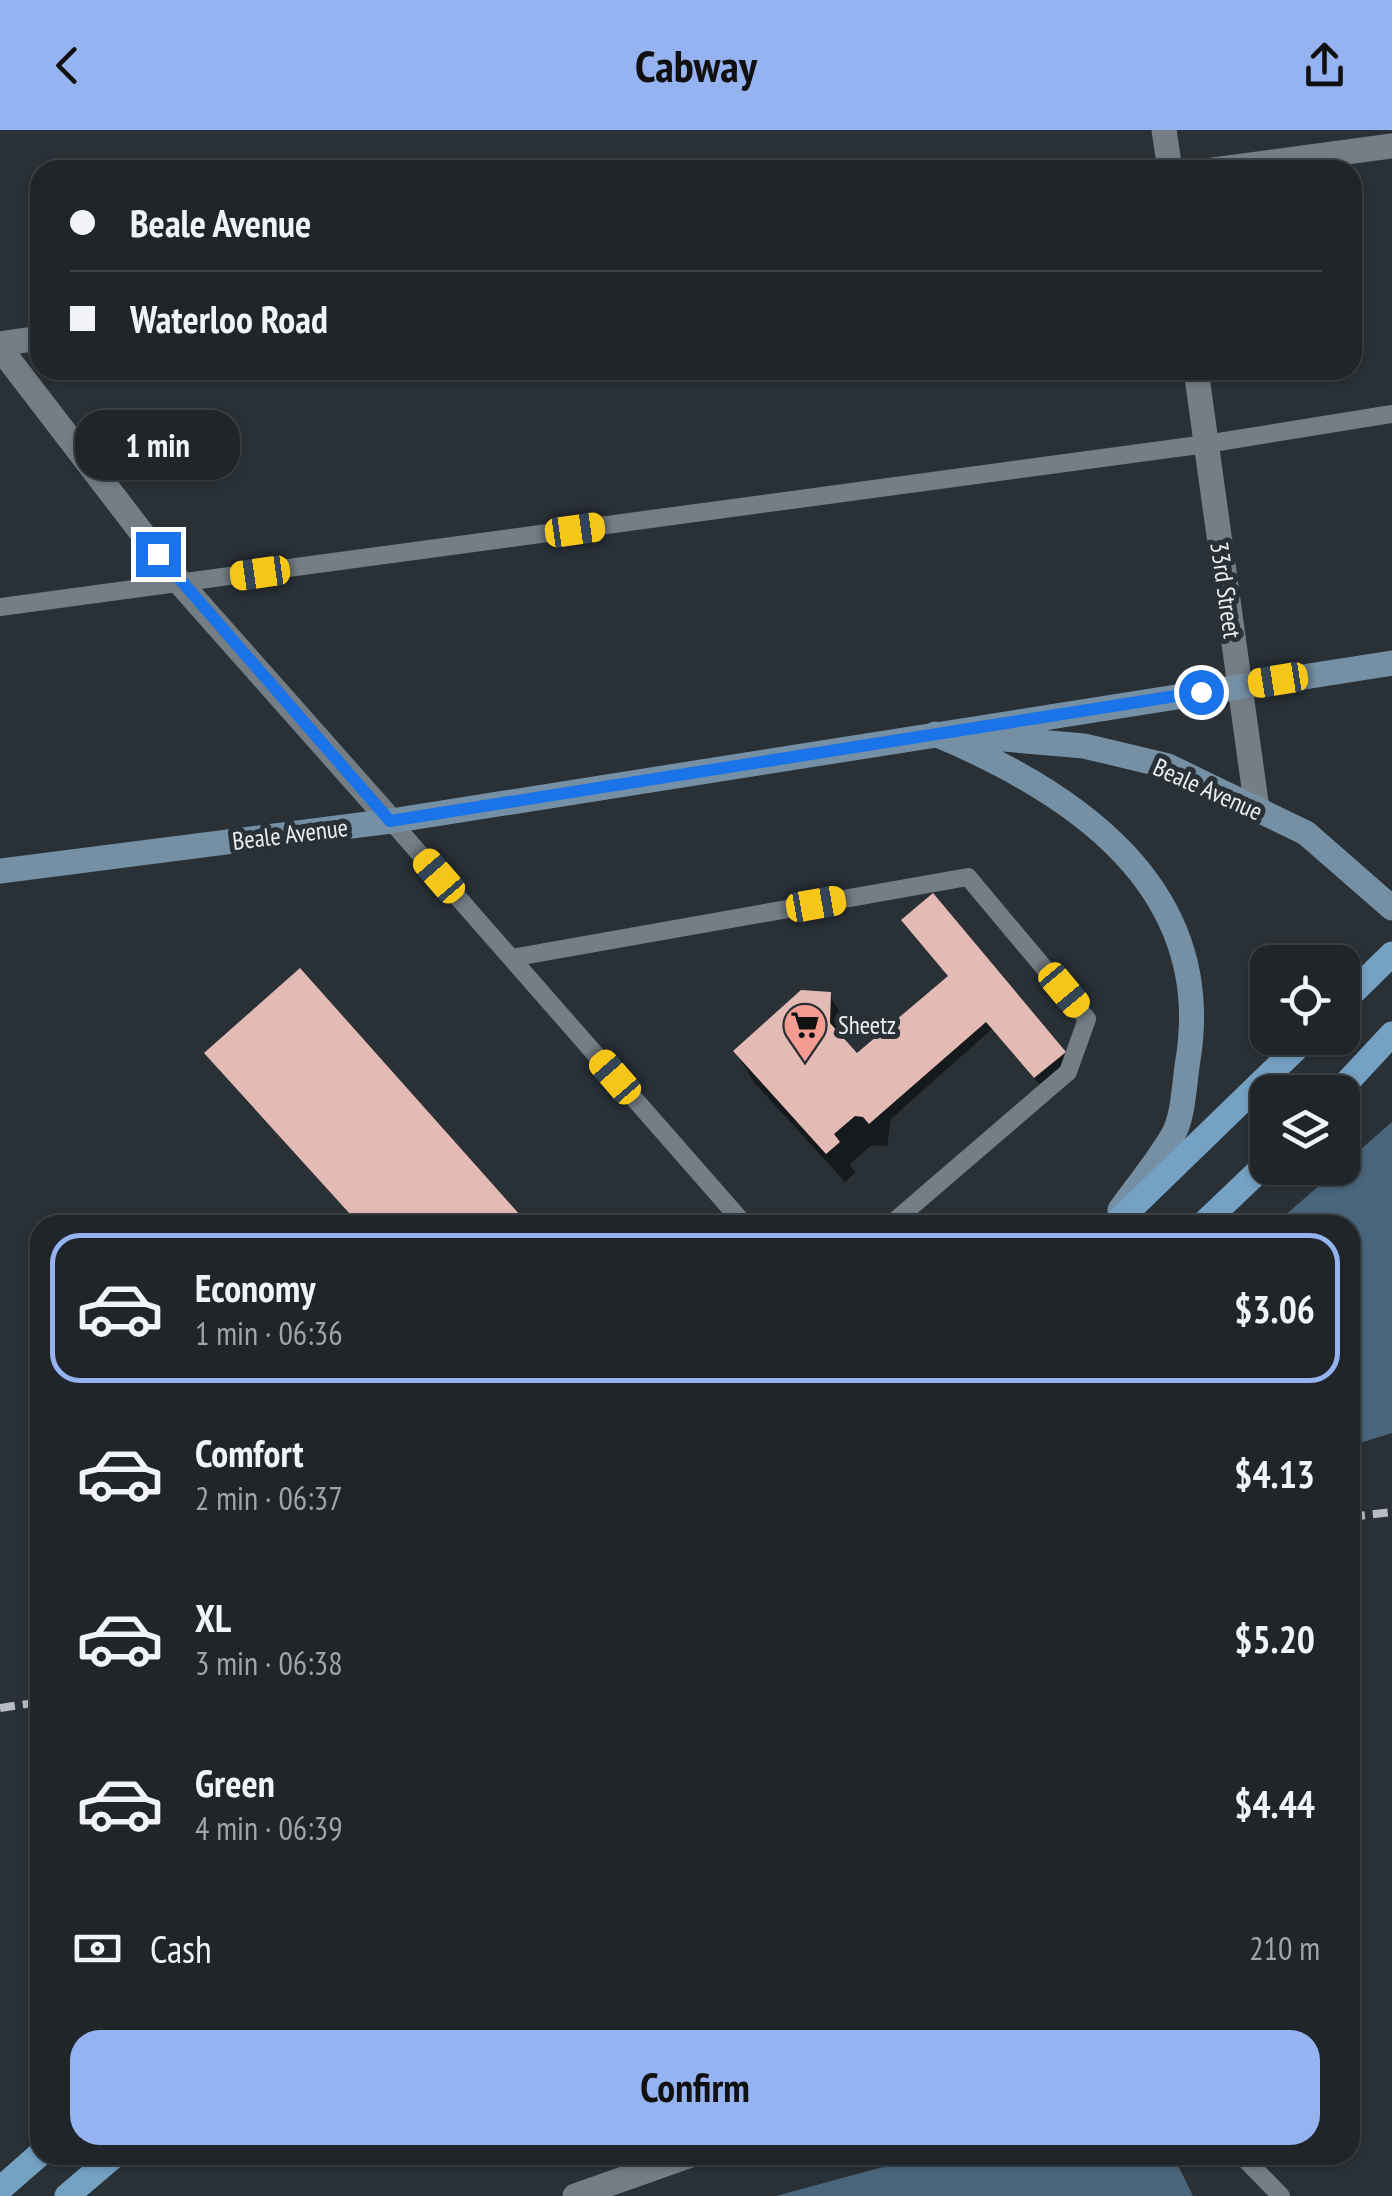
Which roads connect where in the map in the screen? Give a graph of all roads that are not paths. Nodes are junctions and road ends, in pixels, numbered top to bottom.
1 (1164, 130) edge
2 (1392, 146) edge
3 (1168, 160) edge
4 (1288, 160) edge
5 (30, 340) edge
6 (0, 346) edge
7 (1197, 380) edge
8 (1392, 414) edge
9 (1206, 444) junction
10 (180, 584) junction
11 (0, 608) edge
12 (1392, 662) edge
13 (1239, 686) junction
14 (935, 734) junction
15 (1258, 809) junction
16 (390, 821) junction
17 (0, 872) edge
18 (1392, 908) edge
19 (1392, 954) edge
20 (511, 958) junction
21 (1360, 985) edge
22 (1392, 1034) edge
23 (1289, 1055) edge
24 (1354, 1075) edge
25 (1250, 1179) edge
26 (736, 1215) edge
27 (902, 1215) edge
28 (1119, 1215) edge
29 (1122, 1215) edge
30 (1212, 1215) edge
31 (30, 2162) edge
32 (103, 2165) edge
33 (663, 2165) edge
34 (1251, 2165) edge
35 (0, 2188) edge
36 (67, 2196) edge
37 (575, 2196) edge
38 (1281, 2196) edge

1 - 3 street
2 - 4 street
5 - 6 street
6 - 10 street
7 - 9 street, 33rd Street
8 - 9 lane
9 - 10 lane
9 - 13 street, 33rd Street
10 - 11 lane
10 - 16 street
12 - 13 main road, Beale Avenue
13 - 14 main road, Beale Avenue
13 - 15 street, 33rd Street
14 - 15 main road, Beale Avenue
14 - 16 main road, Beale Avenue
14 - 28 main road
15 - 18 main road, Beale Avenue
16 - 17 main road, Beale Avenue
16 - 20 lane
19 - 21 main road
20 - 26 lane
20 - 27 lane
22 - 24 main road
23 - 29 main road
25 - 30 main road
31 - 35 main road
32 - 36 main road
33 - 37 street
34 - 38 lane

